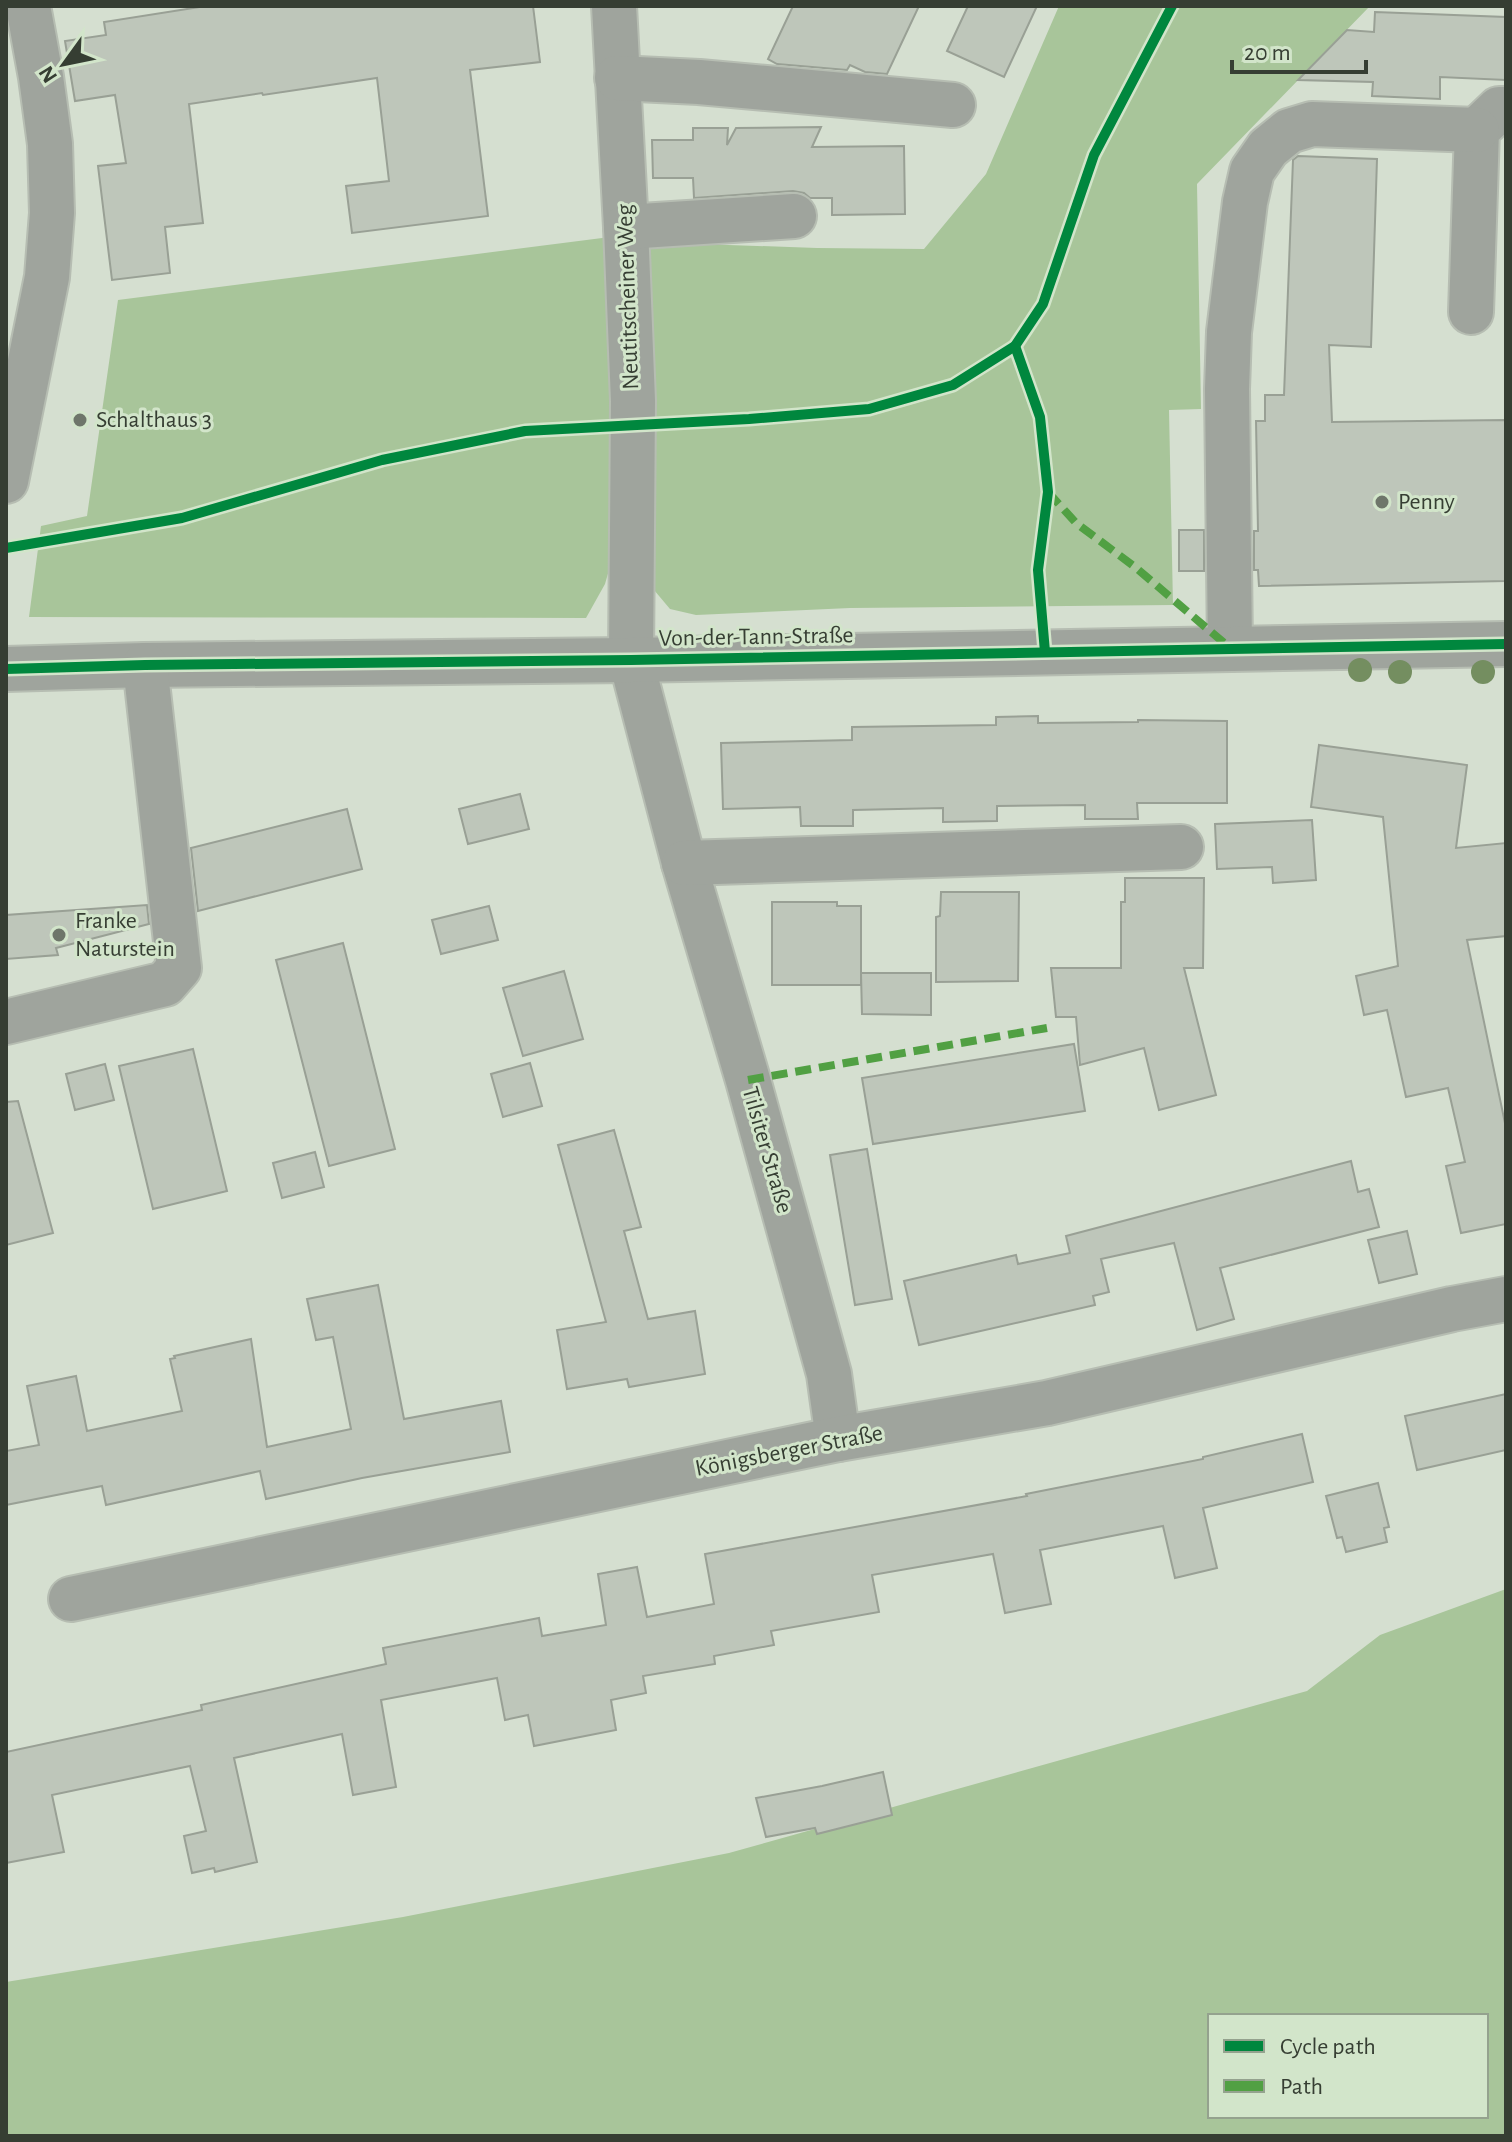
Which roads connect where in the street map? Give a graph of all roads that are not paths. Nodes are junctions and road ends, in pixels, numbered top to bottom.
1 (28, 6) edge
2 (614, 6) edge
3 (617, 78) junction
4 (953, 105) dead end
5 (1492, 119) edge
6 (794, 216) dead end
7 (626, 227) junction
8 (1471, 312) dead end
9 (6, 481) edge
10 (1506, 644) edge
11 (1230, 649) junction
12 (631, 660) junction
13 (145, 665) junction
14 (6, 669) edge
15 (1181, 847) dead end
16 (684, 863) junction
17 (6, 1022) edge
18 (1506, 1299) edge
19 (838, 1439) junction
20 (71, 1599) dead end

1 - 9 street
2 - 3 street, Neutitscheiner Weg
3 - 4 street
3 - 7 street, Neutitscheiner Weg
5 - 8 street
5 - 11 street
6 - 7 street
7 - 12 street, Neutitscheiner Weg
10 - 11 street, Von-der-Tann-Straße
11 - 12 street, Von-der-Tann-Straße
12 - 13 street, Von-der-Tann-Straße
12 - 16 street, Tilsiter Straße
13 - 14 street, Von-der-Tann-Straße
13 - 17 street
15 - 16 street
16 - 19 street, Tilsiter Straße
18 - 19 street, Königsberger Straße
19 - 20 street, Königsberger Straße

